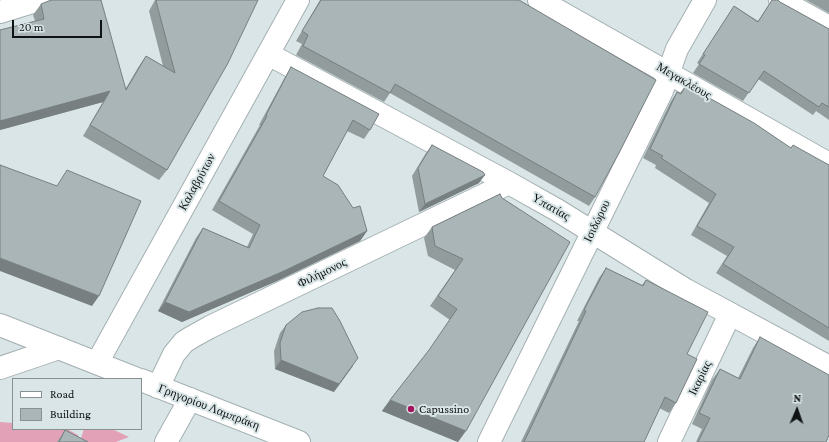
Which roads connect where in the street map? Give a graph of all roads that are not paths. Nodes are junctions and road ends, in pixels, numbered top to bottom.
1 (39, 0) edge
2 (298, 0) edge
3 (539, 0) edge
4 (704, 0) edge
5 (780, 0) edge
6 (0, 12) edge
7 (829, 27) edge
8 (268, 54) junction
9 (669, 73) junction
10 (829, 164) edge
11 (509, 183) junction
12 (592, 232) junction
13 (730, 314) junction
14 (0, 325) edge
15 (59, 348) junction
16 (97, 363) junction
17 (829, 367) edge
18 (0, 368) edge
19 (134, 378) edge
20 (149, 384) edge
21 (190, 399) junction
22 (166, 442) edge
23 (299, 442) edge
24 (489, 442) edge
25 (669, 442) edge

1 - 6 street
2 - 8 street, Καλαβρύτων
3 - 9 street, Μεγακλέους
4 - 9 street, Ισιδώρου
5 - 7 street
8 - 11 street, Υπατίας
8 - 16 street, Καλαβρύτων
9 - 10 street, Μεγακλέους
9 - 12 street, Ισιδώρου
11 - 12 street, Υπατίας
11 - 20 street, Φιλήμονος
12 - 13 street, Υπατίας
12 - 24 street, Ισιδώρου
13 - 17 street, Υπατίας
13 - 25 street, Ικαρίας
14 - 15 street
15 - 16 street
15 - 18 street
16 - 19 street
20 - 21 street, Γρηγορίου Λαμπράκη
21 - 22 street
21 - 23 street, Γρηγορίου Λαμπράκη

